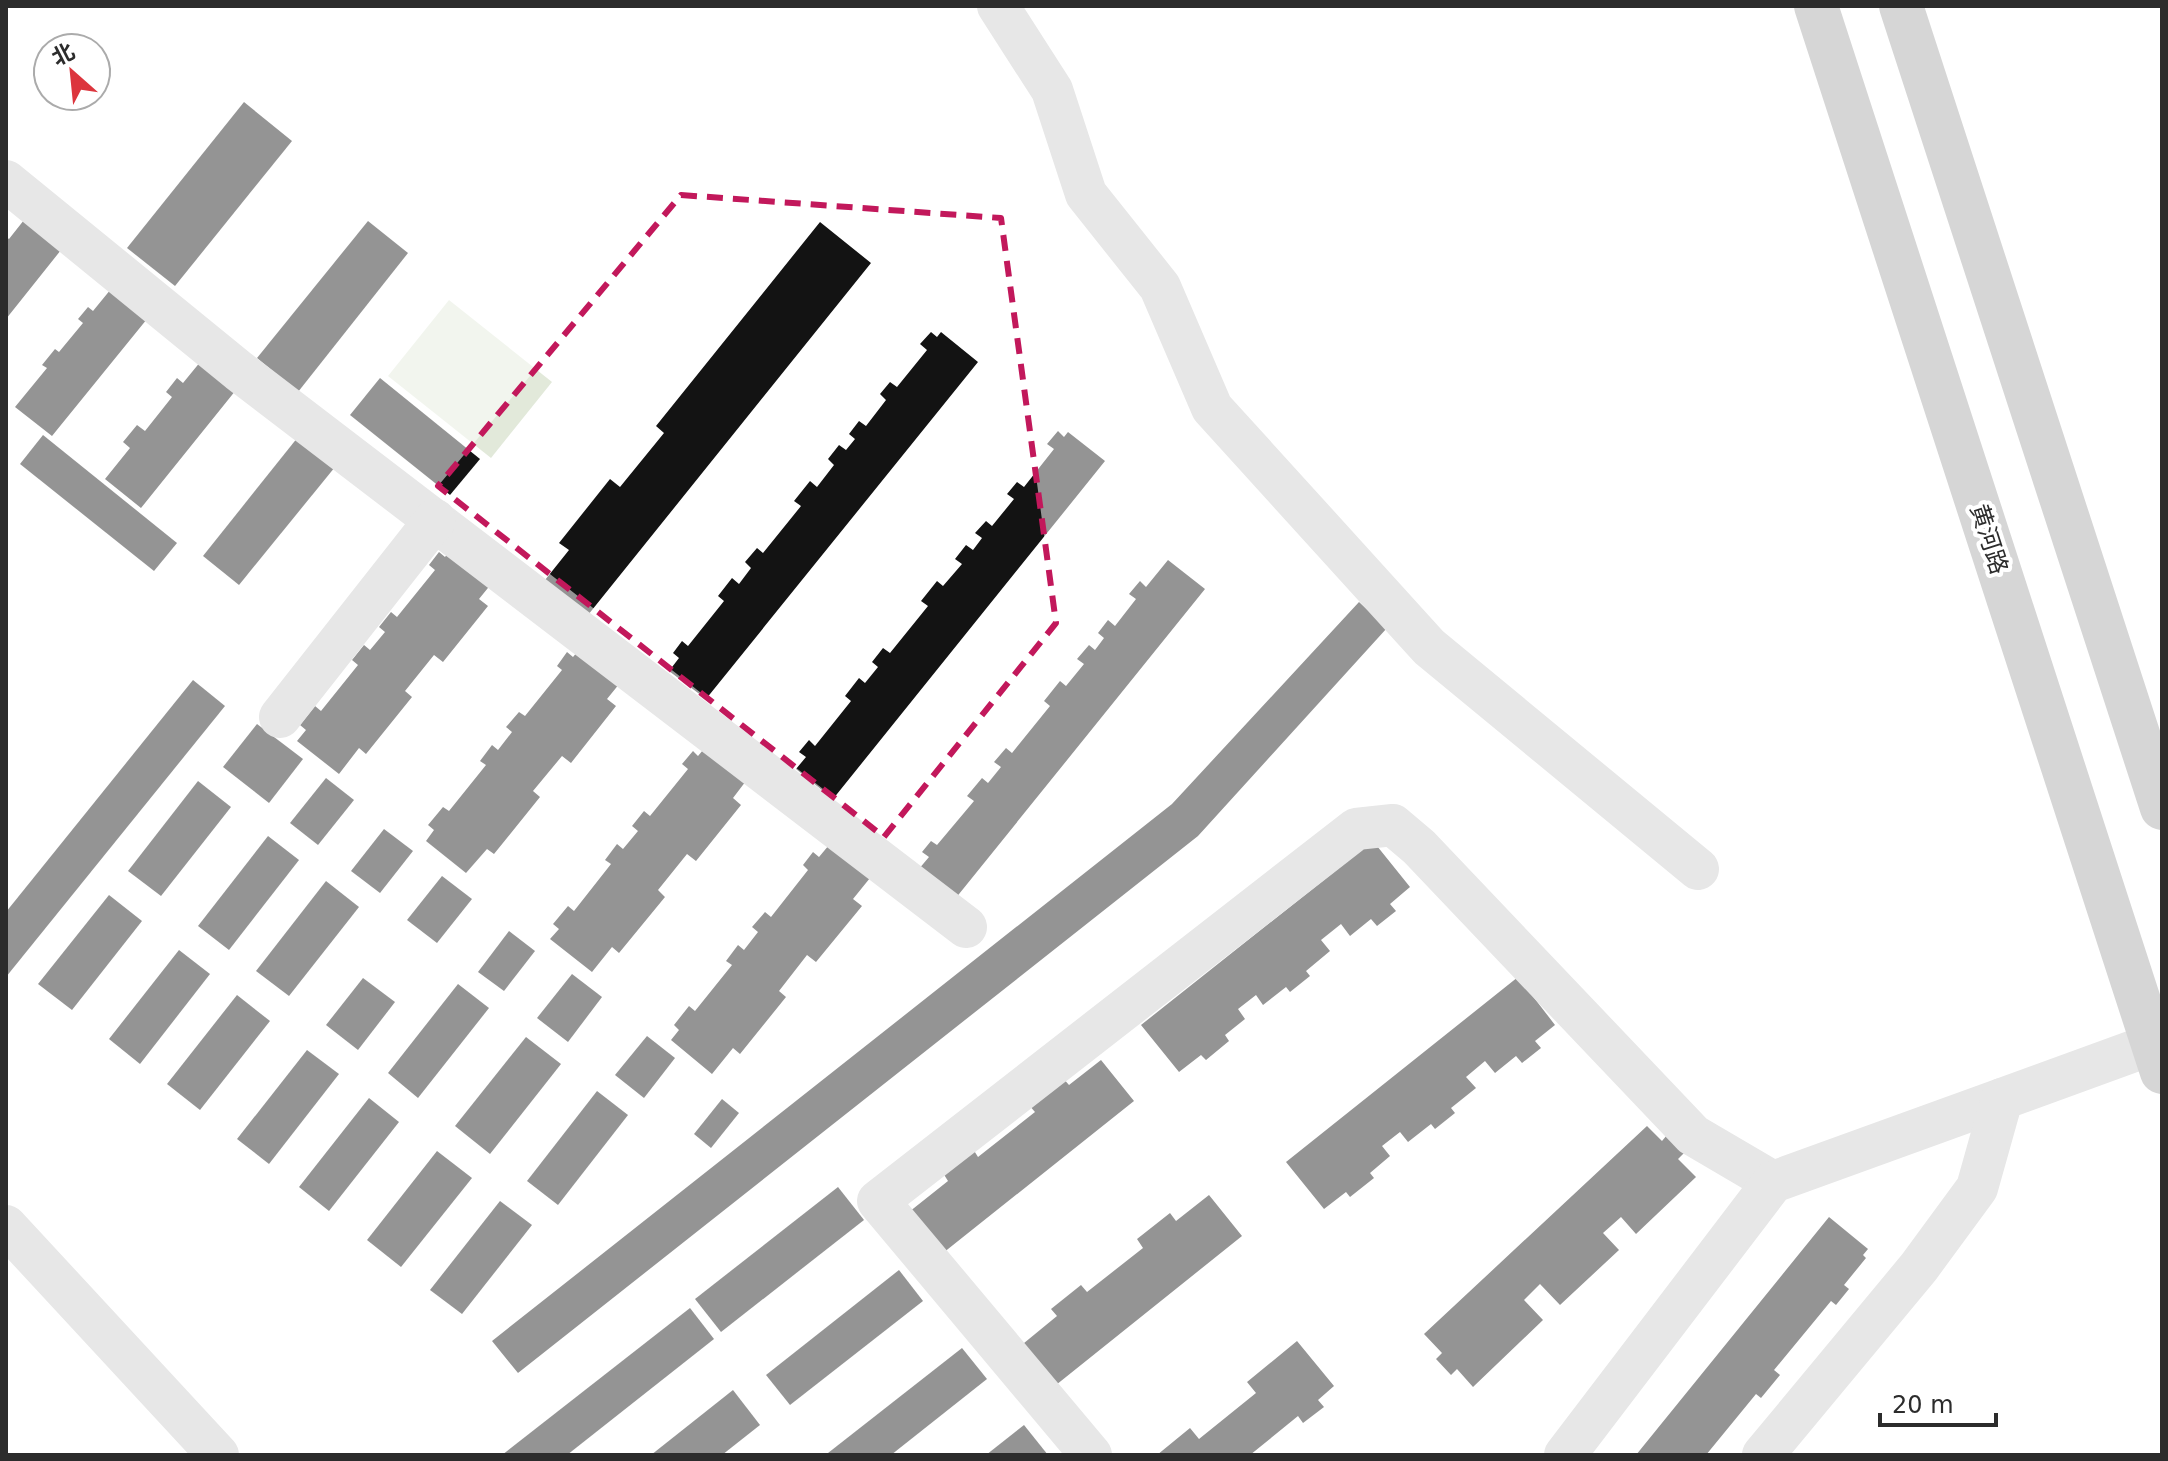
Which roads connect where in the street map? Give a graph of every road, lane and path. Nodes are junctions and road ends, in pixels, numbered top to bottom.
1 (998, 6) edge
2 (1816, 6) edge
3 (1901, 6) edge
4 (6, 181) edge
5 (435, 520) junction
6 (280, 717) dead end
7 (2162, 808) edge
8 (1698, 869) dead end
9 (966, 927) dead end
10 (2158, 1058) edge
11 (2002, 1099) junction
12 (1773, 1182) junction
13 (6, 1226) edge
14 (218, 1455) edge
15 (1091, 1455) edge
16 (1565, 1455) edge
17 (1763, 1455) edge

1 - 8 street
2 - 10 main road, 黄河路
3 - 7 main road
4 - 5 street
5 - 6 street
5 - 9 street
10 - 11 street
11 - 12 street
11 - 17 street
12 - 15 street
12 - 16 street
13 - 14 street

